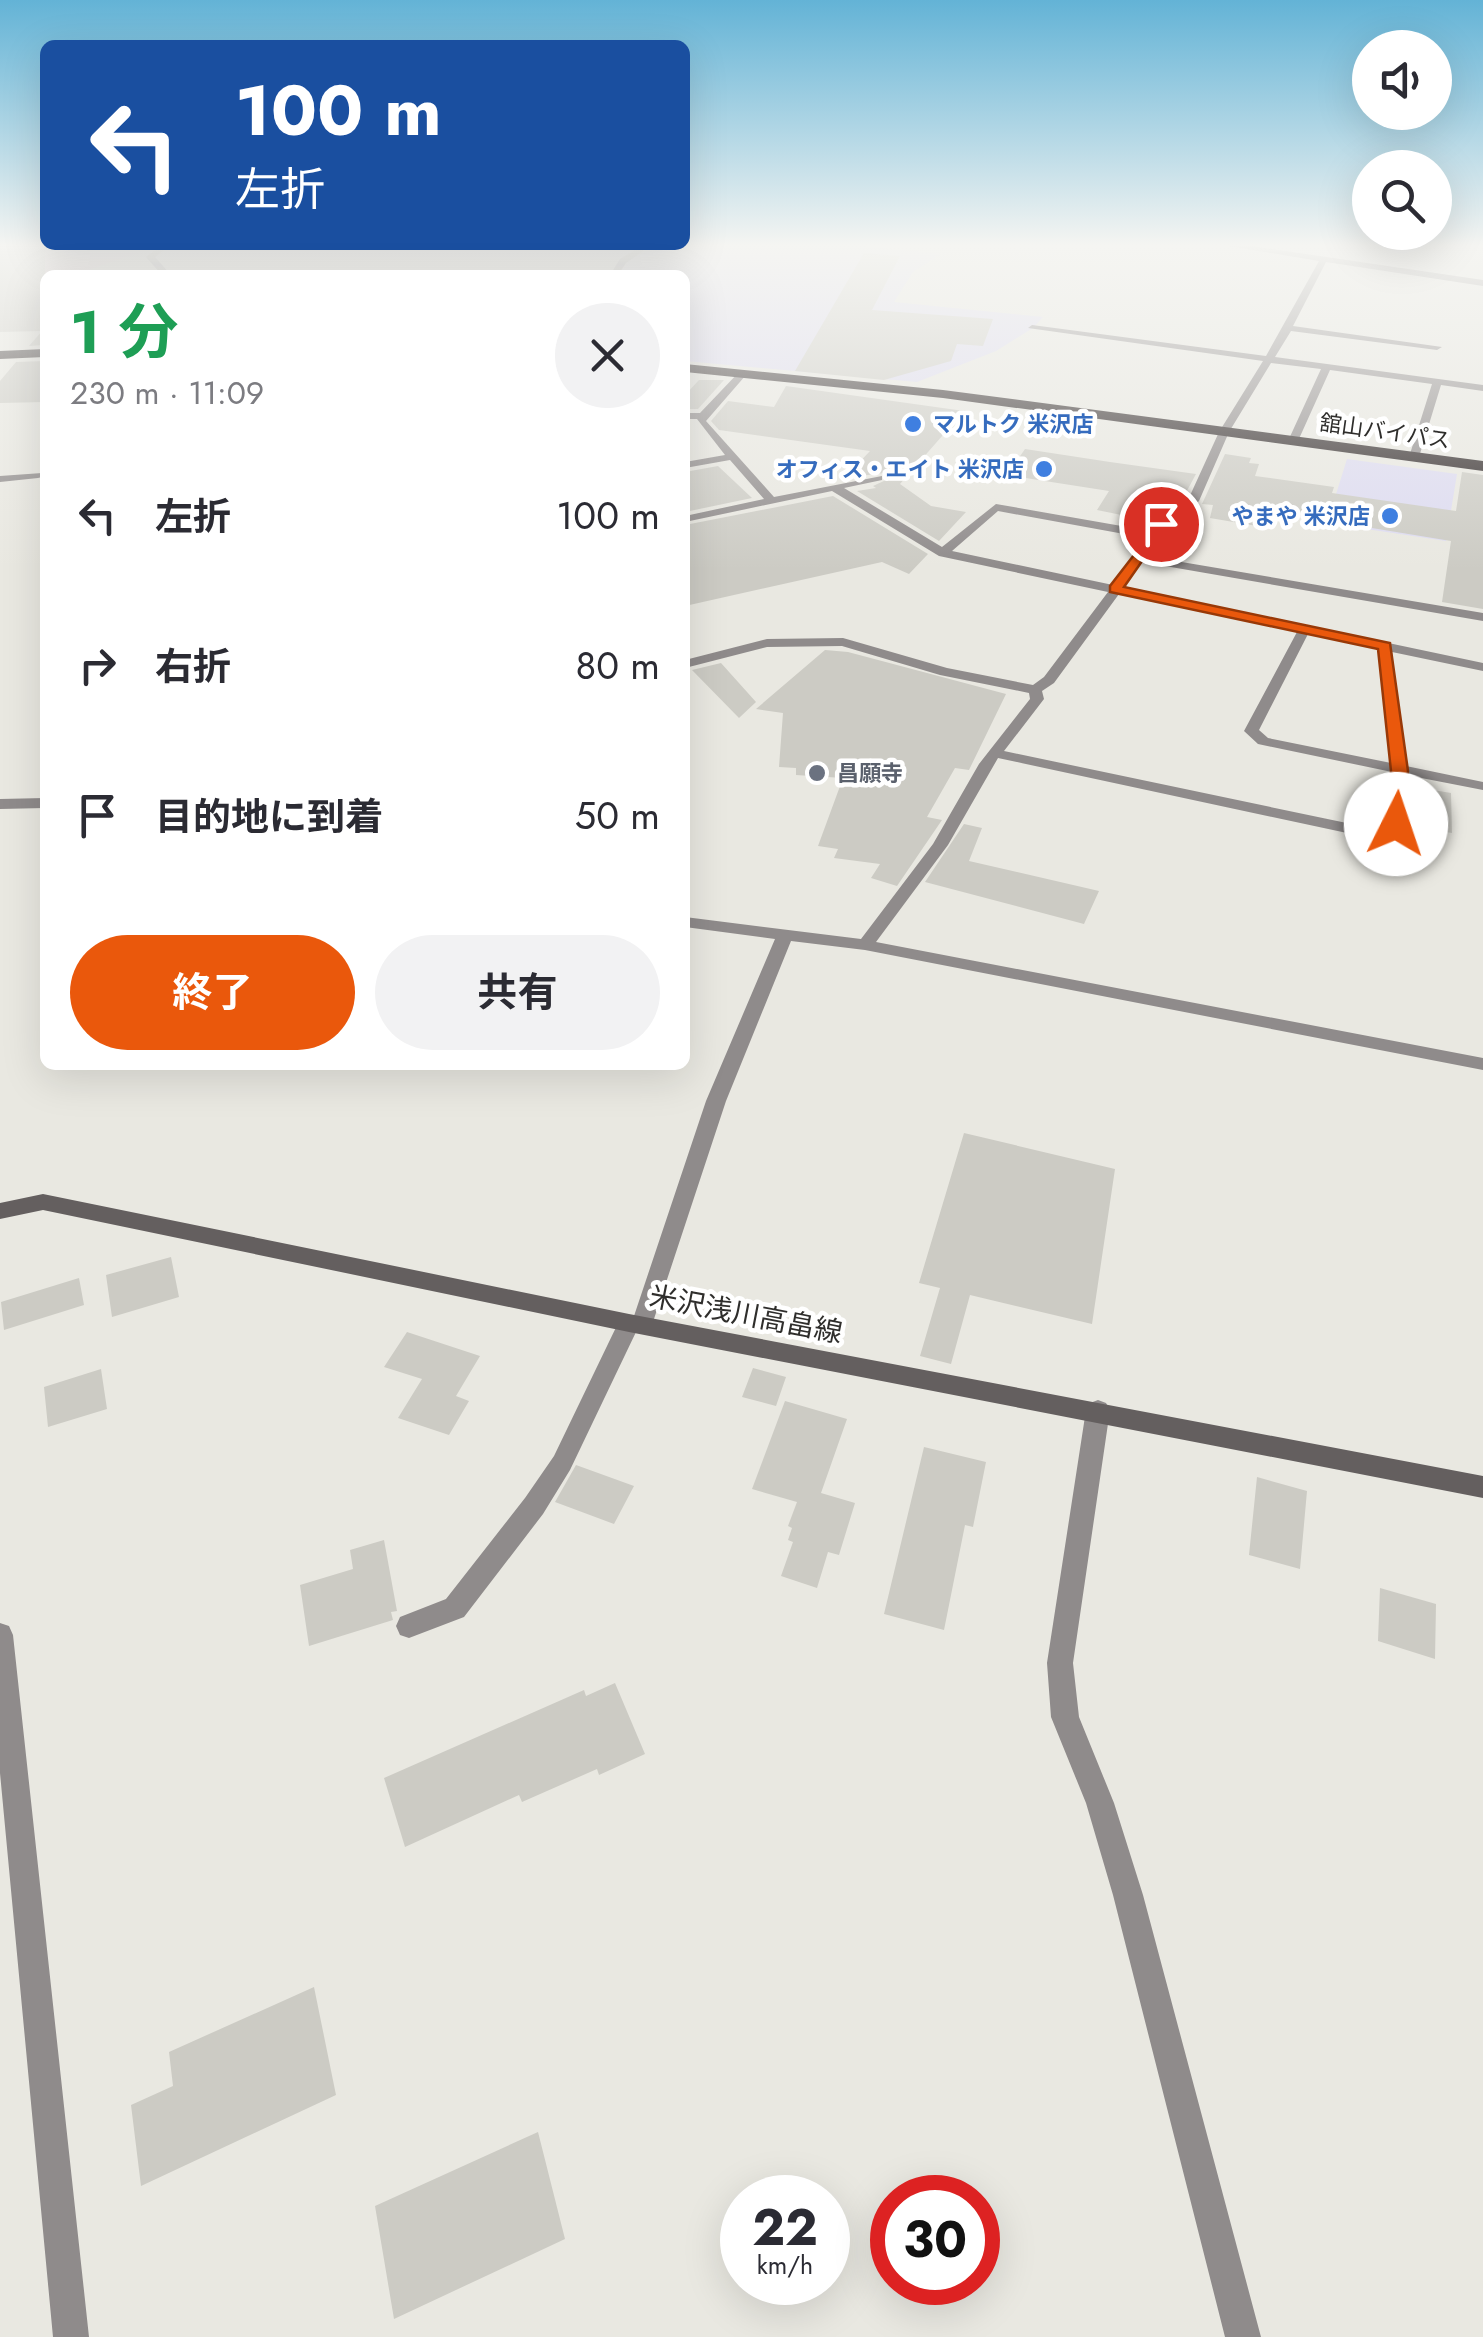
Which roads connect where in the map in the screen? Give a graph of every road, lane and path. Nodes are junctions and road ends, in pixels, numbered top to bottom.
1 (1209, 352) edge
2 (1273, 352) edge
3 (40, 353) edge
4 (0, 355) edge
5 (1268, 360) junction
6 (690, 368) edge
7 (1326, 368) junction
8 (743, 373) junction
9 (1437, 382) junction
10 (1483, 388) edge
11 (690, 416) edge
12 (703, 416) junction
13 (1224, 432) junction
14 (1293, 441) junction
15 (731, 457) junction
16 (1414, 457) junction
17 (690, 464) edge
18 (1483, 466) edge
19 (38, 475) dead end
20 (878, 478) dead end
21 (0, 479) edge
22 (834, 487) junction
23 (772, 500) junction
24 (690, 517) edge
25 (1150, 536) junction
26 (943, 553) junction
27 (1139, 558) junction
28 (1115, 589) junction
29 (1483, 617) edge
30 (1304, 630) junction
31 (1385, 646) junction
32 (690, 663) edge
33 (1483, 666) edge
34 (1035, 690) junction
35 (998, 754) junction
36 (1399, 771) junction
37 (1483, 786) edge
38 (40, 803) edge
39 (0, 804) edge
40 (690, 923) edge
41 (785, 935) junction
42 (865, 945) junction
43 (1483, 1064) edge
44 (0, 1211) edge
45 (636, 1324) junction
46 (1098, 1410) junction
47 (1483, 1487) edge
48 (409, 1626) dead end
49 (0, 1635) edge
50 (7, 1807) edge
51 (71, 2337) edge
52 (1243, 2337) edge

1 - 5 street
2 - 5 street
3 - 4 highway
5 - 7 street
5 - 13 street
6 - 8 highway, 舘山バイパス
7 - 9 street
7 - 14 street
8 - 12 street
8 - 13 highway, 舘山バイパス
9 - 10 street
9 - 16 street
11 - 12 street
12 - 15 street
13 - 14 highway, 舘山バイパス
13 - 25 street
14 - 16 highway, 舘山バイパス
15 - 17 street
15 - 23 street
16 - 18 highway, 舘山バイパス
19 - 21 street
20 - 22 street
22 - 23 street
22 - 26 street
23 - 24 street
25 - 26 street
25 - 27 street
26 - 28 street
27 - 28 street
27 - 29 street
28 - 30 street
28 - 34 street
30 - 31 street
30 - 36 street
31 - 33 street
31 - 36 street
32 - 34 street
34 - 35 street
35 - 36 street
35 - 42 street
36 - 37 street
38 - 39 street
40 - 41 street
41 - 42 street
41 - 45 street
42 - 43 street
44 - 45 main road, 米沢浅川高畠線
45 - 46 main road, 米沢浅川高畠線
45 - 48 street
46 - 47 main road, 米沢浅川高畠線
46 - 52 street
49 - 50 street
50 - 51 street

